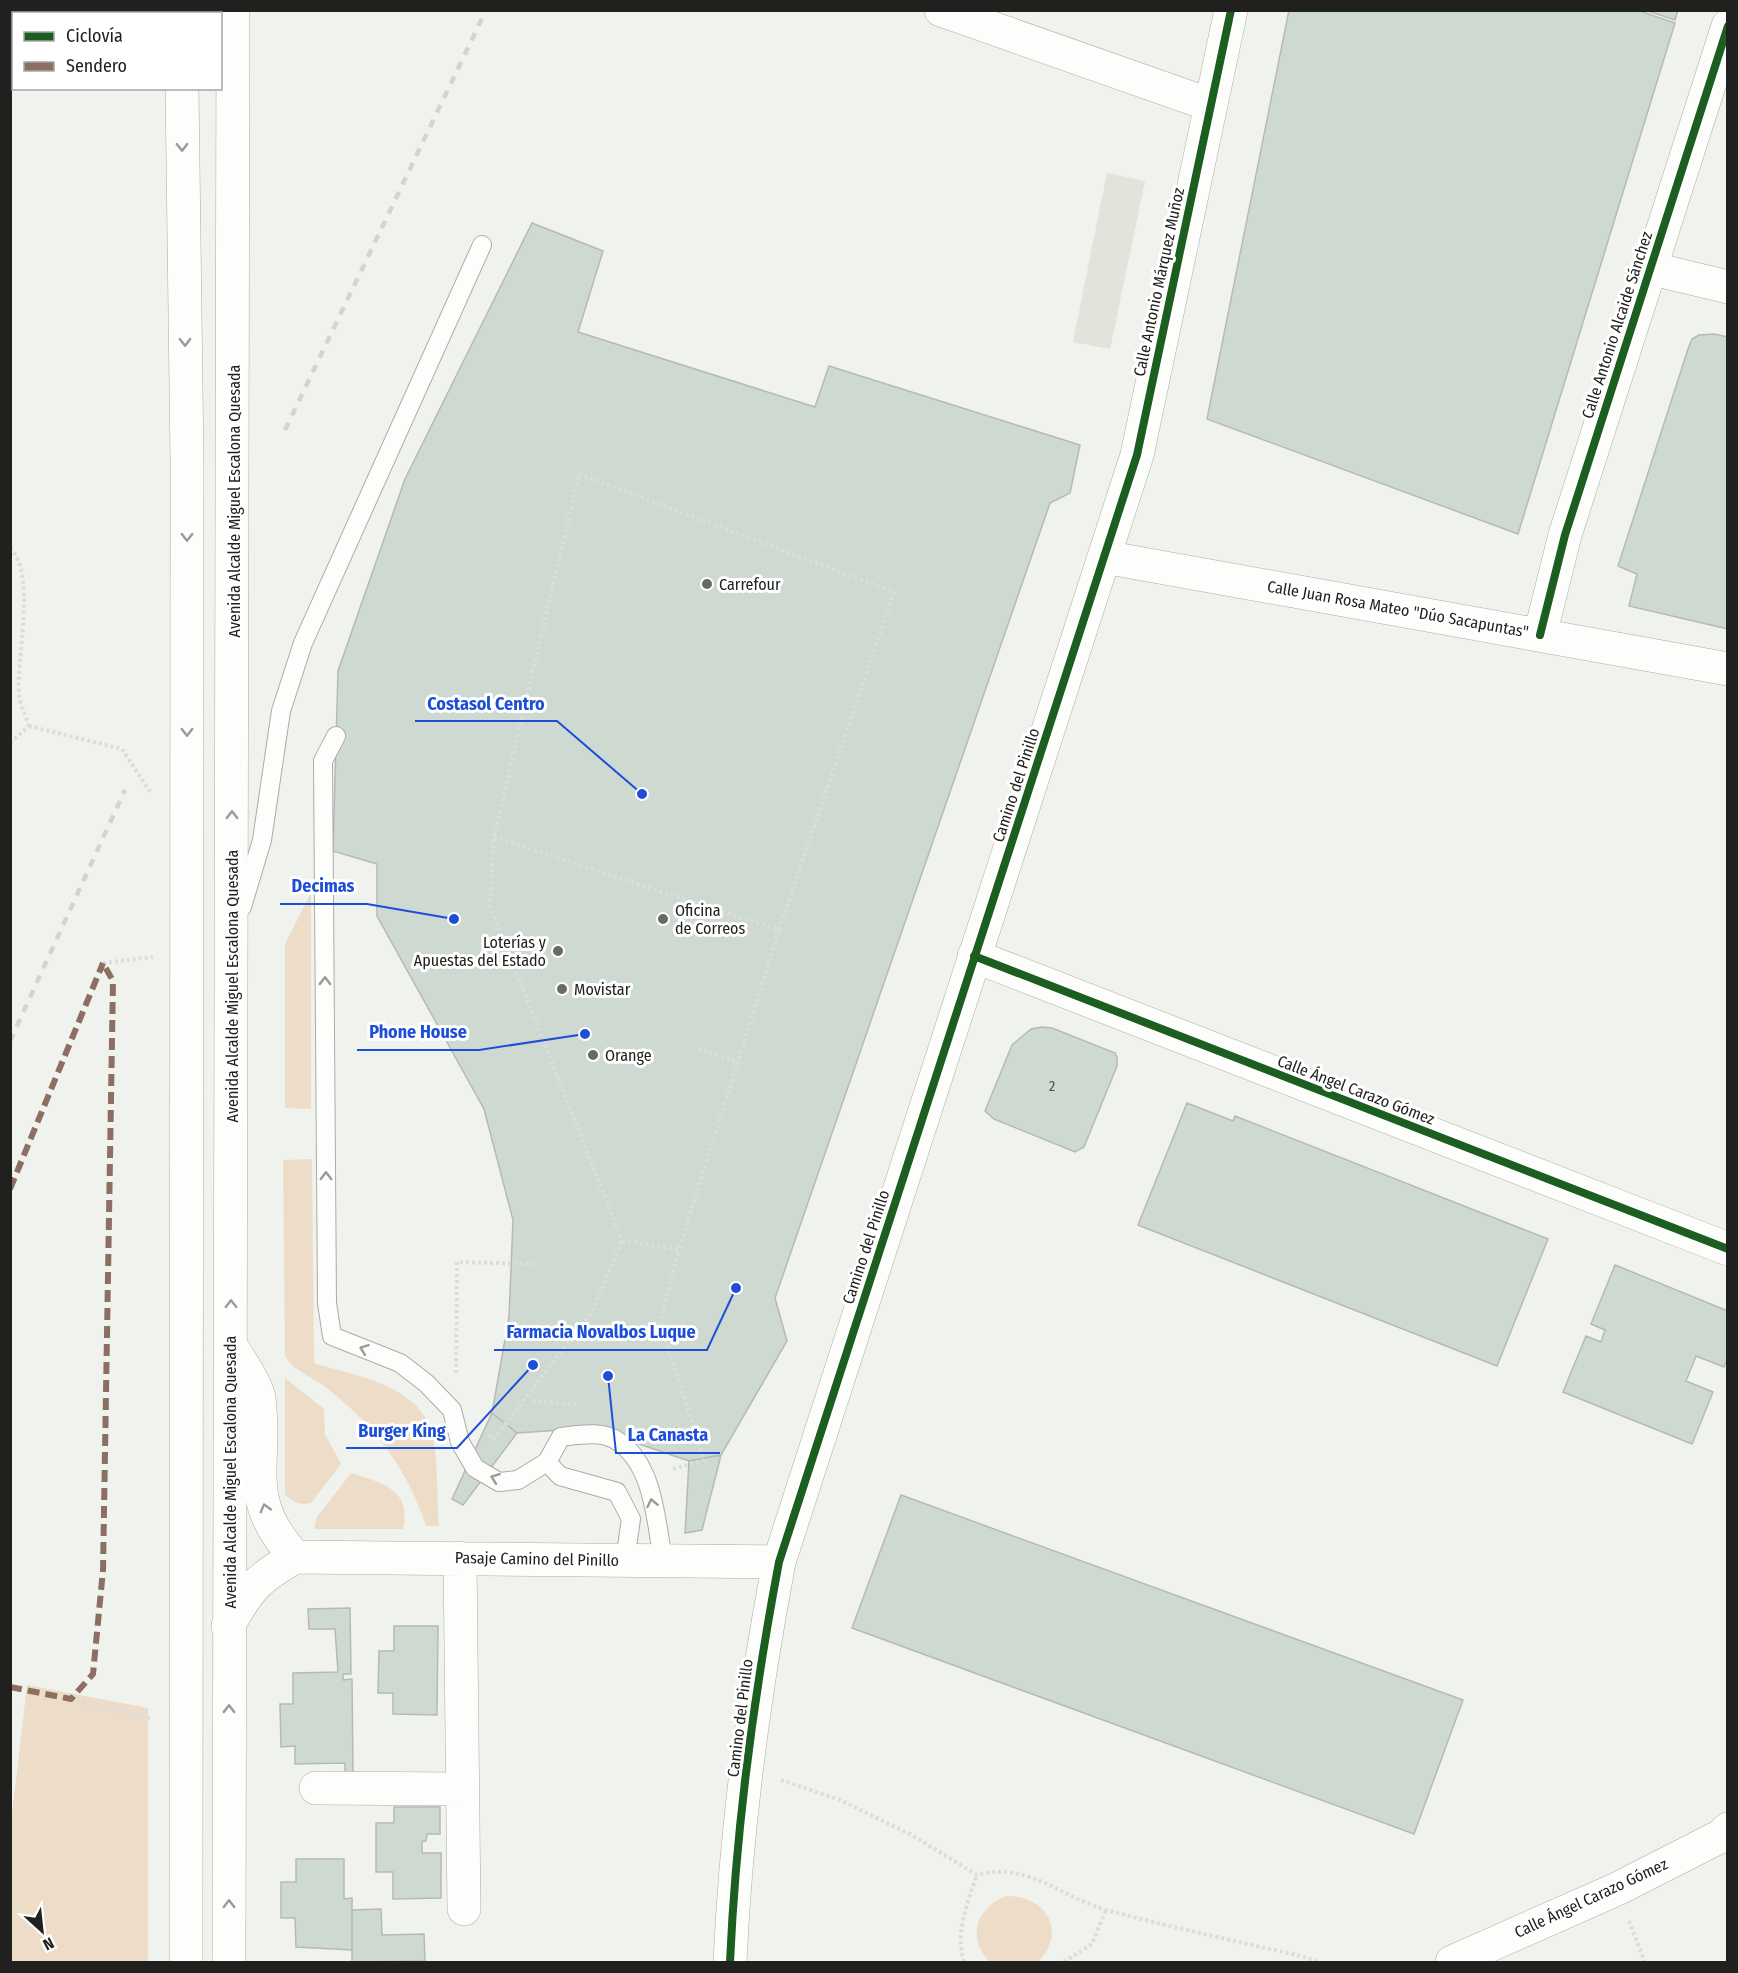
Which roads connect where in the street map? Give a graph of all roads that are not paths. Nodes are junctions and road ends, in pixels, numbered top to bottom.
1 (233, 10) edge
2 (941, 10) edge
3 (1231, 10) edge
4 (1013, 23) edge
5 (1728, 26) edge
6 (182, 90) edge
7 (1211, 105) junction
8 (482, 245) dead end
9 (1649, 268) junction
10 (1728, 287) edge
11 (1104, 557) junction
12 (1540, 635) junction
13 (1728, 669) edge
14 (336, 736) dead end
15 (231, 941) junction
16 (974, 956) junction
17 (1728, 1250) edge
18 (231, 1345) junction
19 (547, 1461) junction
20 (295, 1557) junction
21 (460, 1558) junction
22 (625, 1560) junction
23 (663, 1560) junction
24 (779, 1562) junction
25 (228, 1626) junction
26 (316, 1788) dead end
27 (462, 1789) junction
28 (1728, 1829) edge
29 (464, 1909) dead end
30 (186, 1962) edge
31 (229, 1962) edge
32 (730, 1962) edge
33 (1452, 1962) edge

15 -> 1 street, Avenida Alcalde Miguel Escalona Quesada
2 - 4 street
3 - 7 street, Calle Antonio Márquez Muñoz
4 - 7 street
5 - 9 street, Calle Antonio Alcaide Sánchez
6 -> 30 street
7 - 11 street, Calle Antonio Márquez Muñoz
8 - 15 lane
9 - 10 street
9 - 12 street, Calle Antonio Alcaide Sánchez
11 - 12 street, Calle Juan Rosa Mateo "Dúo Sacapuntas"
11 - 16 street, Camino del Pinillo
12 - 13 street, Calle Juan Rosa Mateo "Dúo Sacapuntas"
19 -> 14 lane
18 -> 15 street, Avenida Alcalde Miguel Escalona Quesada
16 - 17 street, Calle Ángel Carazo Gómez
16 - 24 street, Camino del Pinillo
20 -> 18 street
18 - 25 street, Avenida Alcalde Miguel Escalona Quesada
19 - 22 lane
23 -> 19 lane
20 - 21 street, Pasaje Camino del Pinillo
20 - 25 street
21 - 22 street, Pasaje Camino del Pinillo
21 - 27 street
22 - 23 street, Pasaje Camino del Pinillo
23 - 24 street, Pasaje Camino del Pinillo
24 - 32 street, Camino del Pinillo
31 -> 25 street, Avenida Alcalde Miguel Escalona Quesada
26 - 27 street
27 - 29 street
28 - 33 street, Calle Ángel Carazo Gómez

